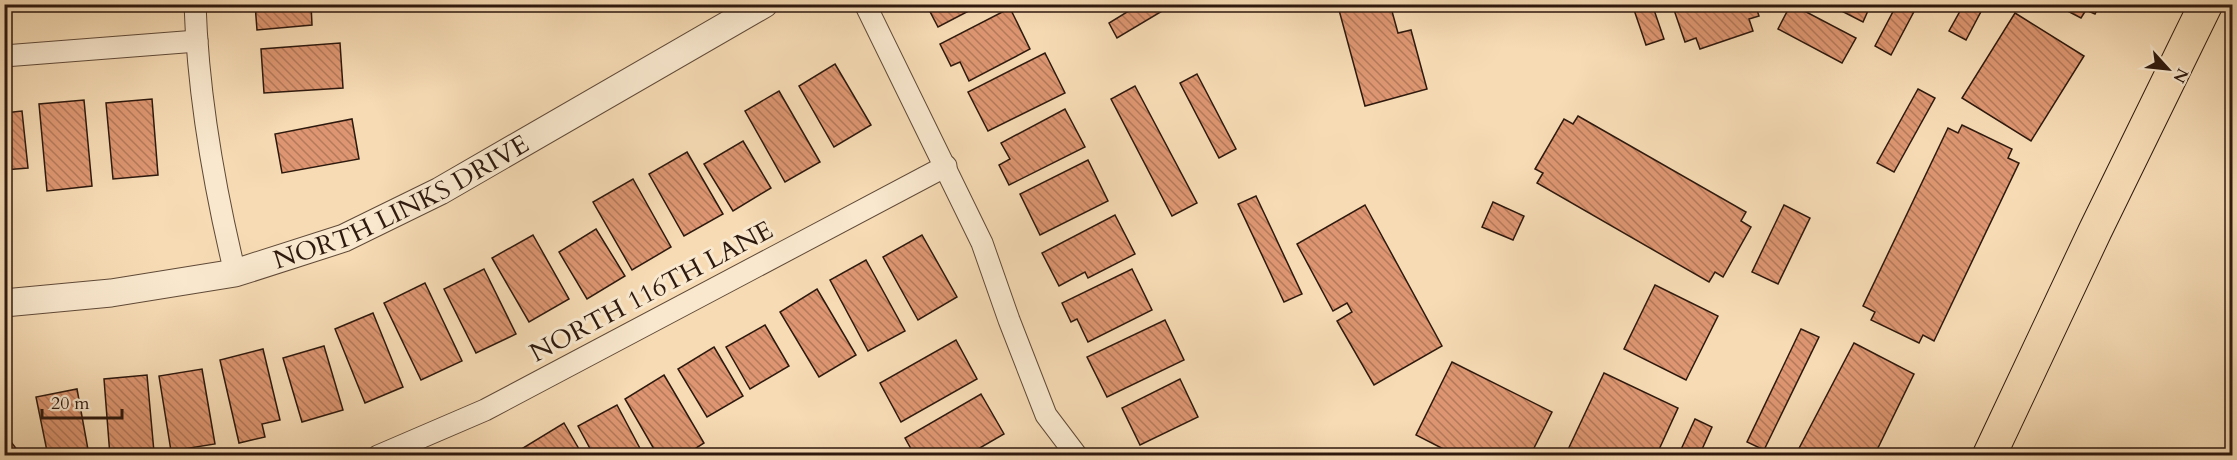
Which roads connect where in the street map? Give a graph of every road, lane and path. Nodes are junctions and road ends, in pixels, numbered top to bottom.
1 (195, 4) edge
2 (764, 4) edge
3 (865, 4) edge
4 (2206, 4) edge
5 (196, 41) junction
6 (4, 56) edge
7 (946, 166) junction
8 (235, 273) junction
9 (4, 303) edge
10 (378, 456) edge
11 (1077, 456) edge
12 (1989, 456) edge

1 - 5 street
2 - 8 street, NORTH LINKS DRIVE
3 - 7 street
4 - 12 main road
5 - 6 street
5 - 8 street
7 - 10 street, NORTH 116TH LANE
7 - 11 street
8 - 9 street, NORTH LINKS DRIVE

